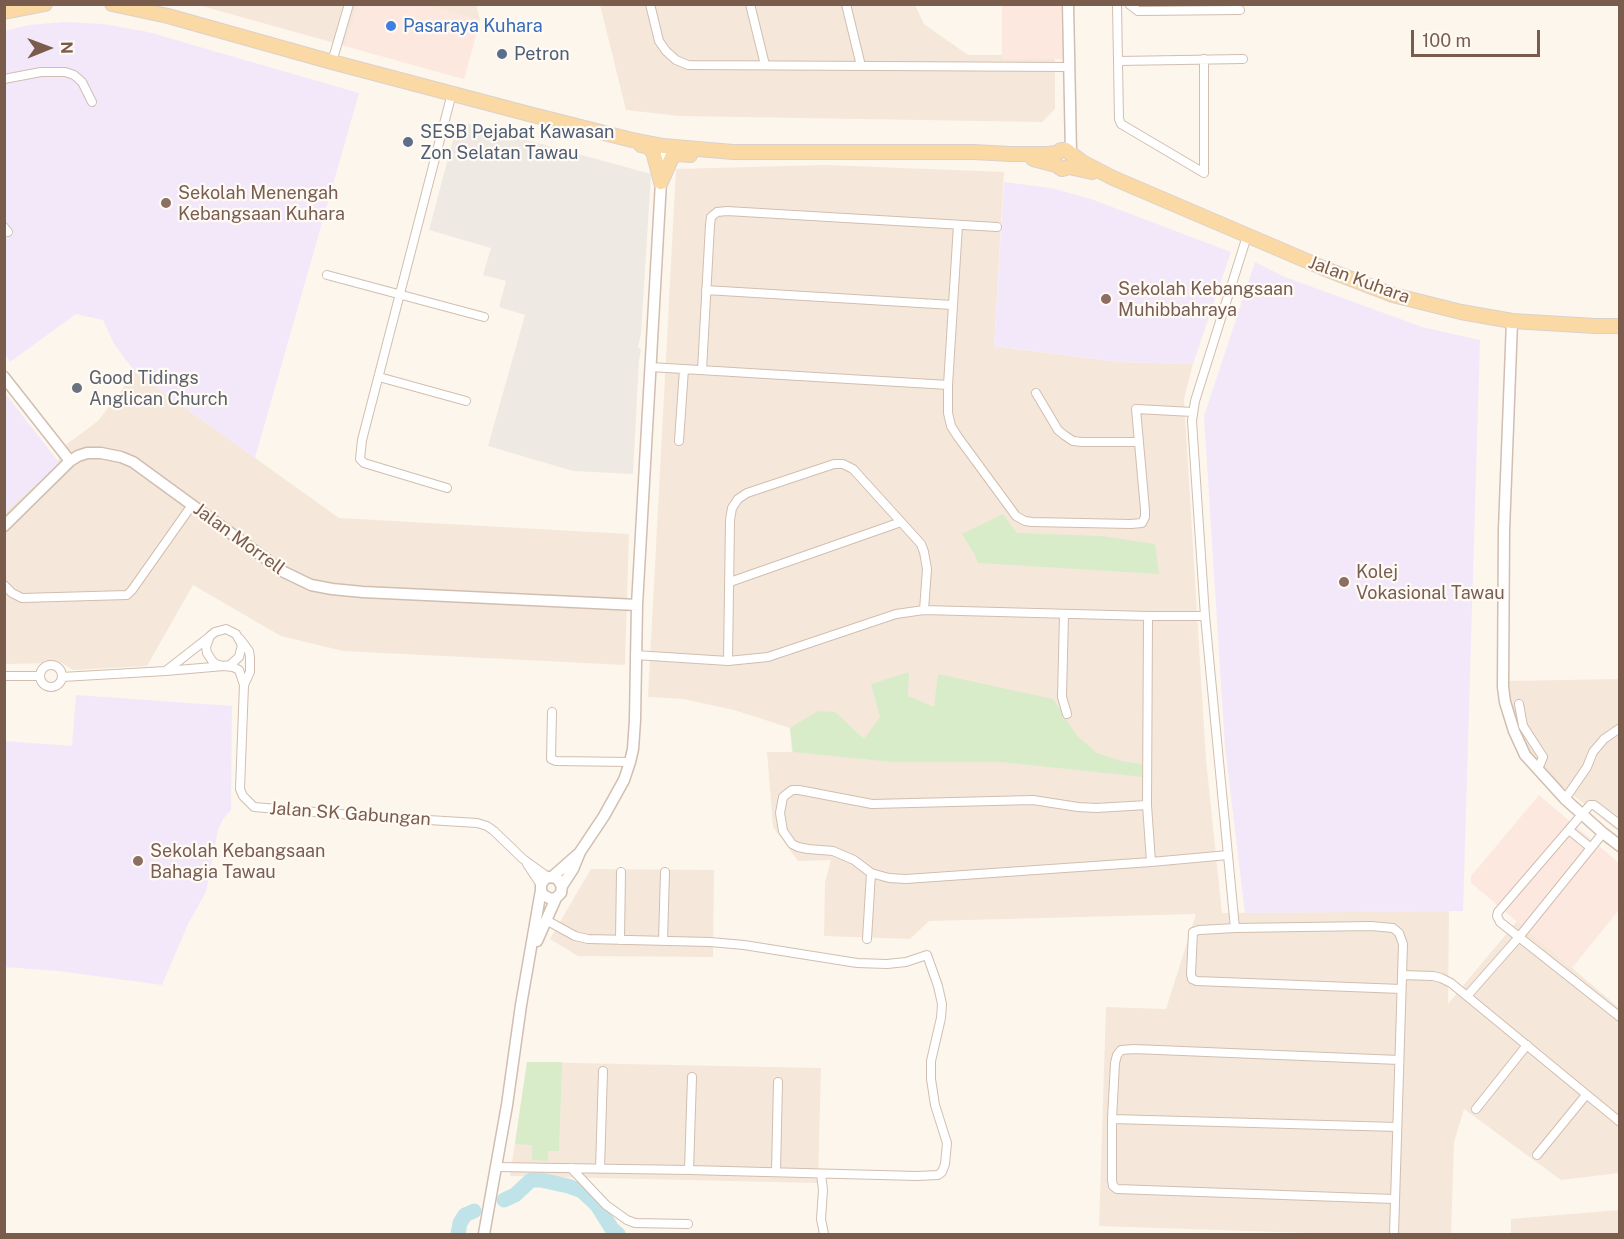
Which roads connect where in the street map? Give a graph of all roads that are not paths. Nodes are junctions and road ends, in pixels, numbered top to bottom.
1 (45, 4) edge
2 (112, 4) edge
3 (349, 4) edge
4 (650, 4) edge
5 (750, 4) edge
6 (846, 4) edge
7 (1068, 4) edge
8 (1117, 4) edge
9 (1129, 4) edge
10 (1240, 10) dead end
11 (4, 12) edge
12 (1204, 59) junction
13 (1244, 59) dead end
14 (1118, 61) junction
15 (332, 62) junction
16 (765, 65) junction
17 (861, 66) junction
18 (1069, 67) junction
19 (4, 79) edge
20 (452, 93) junction
21 (92, 102) dead end
22 (632, 140) junction
23 (663, 146) junction
24 (733, 152) junction
25 (1064, 157) junction
26 (661, 182) junction
27 (958, 225) junction
28 (997, 227) dead end
29 (1247, 237) junction
30 (327, 275) dead end
31 (706, 290) junction
32 (400, 295) junction
33 (952, 305) junction
34 (484, 317) dead end
35 (1512, 321) junction
36 (1620, 326) edge
37 (650, 367) junction
38 (684, 369) junction
39 (702, 370) junction
40 (4, 377) edge
41 (379, 377) junction
42 (948, 385) junction
43 (1036, 393) dead end
44 (466, 401) dead end
45 (1193, 412) junction
46 (680, 441) dead end
47 (1138, 442) junction
48 (70, 461) junction
49 (447, 488) dead end
50 (192, 505) junction
51 (901, 522) junction
52 (4, 526) edge
53 (730, 582) junction
54 (4, 585) edge
55 (637, 605) junction
56 (924, 610) junction
57 (1064, 614) junction
58 (1148, 616) junction
59 (1205, 616) junction
60 (210, 636) junction
61 (240, 639) junction
62 (635, 655) junction
63 (728, 661) junction
64 (224, 666) junction
65 (166, 671) junction
66 (4, 676) edge
67 (40, 676) junction
68 (62, 677) junction
69 (244, 685) junction
70 (1519, 704) dead end
71 (552, 711) dead end
72 (1067, 714) dead end
73 (1620, 728) edge
74 (630, 762) junction
75 (1538, 769) junction
76 (1565, 799) junction
77 (1147, 805) junction
78 (1582, 814) junction
79 (1620, 825) edge
80 (1569, 830) junction
81 (1603, 833) junction
82 (1620, 846) edge
83 (1591, 848) junction
84 (580, 852) junction
85 (1228, 855) junction
86 (1151, 862) junction
87 (621, 872) dead end
88 (665, 872) dead end
89 (871, 873) junction
90 (545, 882) junction
91 (562, 886) junction
92 (556, 898) junction
93 (546, 920) junction
94 (1235, 928) junction
95 (1519, 938) junction
96 (867, 939) dead end
97 (620, 940) junction
98 (663, 941) junction
99 (529, 960) junction
100 (1402, 975) junction
101 (1401, 989) junction
102 (1467, 996) junction
103 (1620, 1017) edge
104 (1527, 1046) junction
105 (1399, 1060) junction
106 (603, 1071) dead end
107 (692, 1077) dead end
108 (778, 1082) dead end
109 (1586, 1095) junction
110 (1476, 1109) dead end
111 (1113, 1119) junction
112 (1620, 1122) edge
113 (1397, 1127) junction
114 (1537, 1155) dead end
115 (496, 1167) junction
116 (570, 1168) junction
117 (600, 1169) junction
118 (689, 1170) junction
119 (776, 1172) junction
120 (821, 1174) junction
121 (1394, 1199) junction
122 (688, 1224) dead end
123 (484, 1234) edge
124 (824, 1234) edge
125 (1394, 1234) edge

1 - 11 main road
2 - 15 main road
3 - 15 street
4 - 16 street
5 - 16 street
6 - 17 street
7 - 18 street
8 - 14 street
9 - 10 street
12 - 13 street
12 - 14 street
12 - 14 street
15 - 20 main road
16 - 17 street
17 - 18 street
18 - 25 street
19 - 21 street
20 - 22 main road
20 - 32 street
22 - 23 main road
22 - 26 main road
23 - 24 main road
23 - 26 street
24 - 25 main road, Jalan Kuhara
24 - 26 main road
25 - 29 main road, Jalan Kuhara
26 - 37 street
27 - 28 street
27 - 31 street
27 - 33 street
29 - 35 main road, Jalan Kuhara
29 - 45 street
30 - 32 street
31 - 33 street
31 - 39 street
32 - 34 street
32 - 41 street
33 - 42 street
35 - 36 main road, Jalan Kuhara
35 - 75 street
37 - 38 street
37 - 55 street
38 - 39 street
38 - 46 street
39 - 42 street
40 - 48 street
41 - 44 street
41 - 49 street
42 - 47 street
43 - 47 street
45 - 47 street
45 - 59 street
48 - 50 street, Jalan Morrell
48 - 52 street
50 - 54 street
50 - 55 street, Jalan Morrell
51 - 53 street
51 - 53 street
51 - 56 street
53 - 63 street
55 - 62 street
56 - 57 street
56 - 63 street
57 - 58 street
57 - 72 street
58 - 59 street
58 - 77 street
59 - 85 street
60 - 61 street
60 - 64 street
60 - 65 street
61 - 64 street
61 - 69 street, Jalan SK Gabungan
62 - 63 street
62 - 74 street
64 - 65 street
64 - 69 street
65 - 68 street
66 - 67 street
67 - 68 street
67 - 68 street
69 - 90 street, Jalan SK Gabungan
70 - 75 street
71 - 74 street
73 - 76 street
74 - 84 street
75 - 76 street
76 - 78 street
77 - 86 street
77 - 89 street
78 - 79 street
78 - 80 street
78 - 81 street
80 - 83 street
80 - 95 street
81 - 82 street
81 - 83 street
83 - 95 street
84 - 90 street
84 - 91 street
85 - 86 street
85 - 94 street
86 - 89 street
87 - 97 street
88 - 98 street
89 - 96 street
90 - 91 street
90 - 92 street
90 - 99 street
91 - 92 street
92 - 93 street
93 - 97 street
93 - 99 street
94 - 100 street
94 - 101 street
95 - 102 street
95 - 103 street
97 - 98 street
98 - 120 street
99 - 115 street
100 - 101 street
100 - 102 street
101 - 105 street
102 - 104 street
104 - 109 street
104 - 110 street
105 - 111 street
105 - 113 street
106 - 117 street
107 - 118 street
108 - 119 street
109 - 112 street
109 - 114 street
111 - 113 street
111 - 121 street
113 - 121 street
115 - 116 street
115 - 123 street
116 - 117 street
116 - 122 street
117 - 118 street
118 - 119 street
119 - 120 street
120 - 124 street
121 - 125 street

